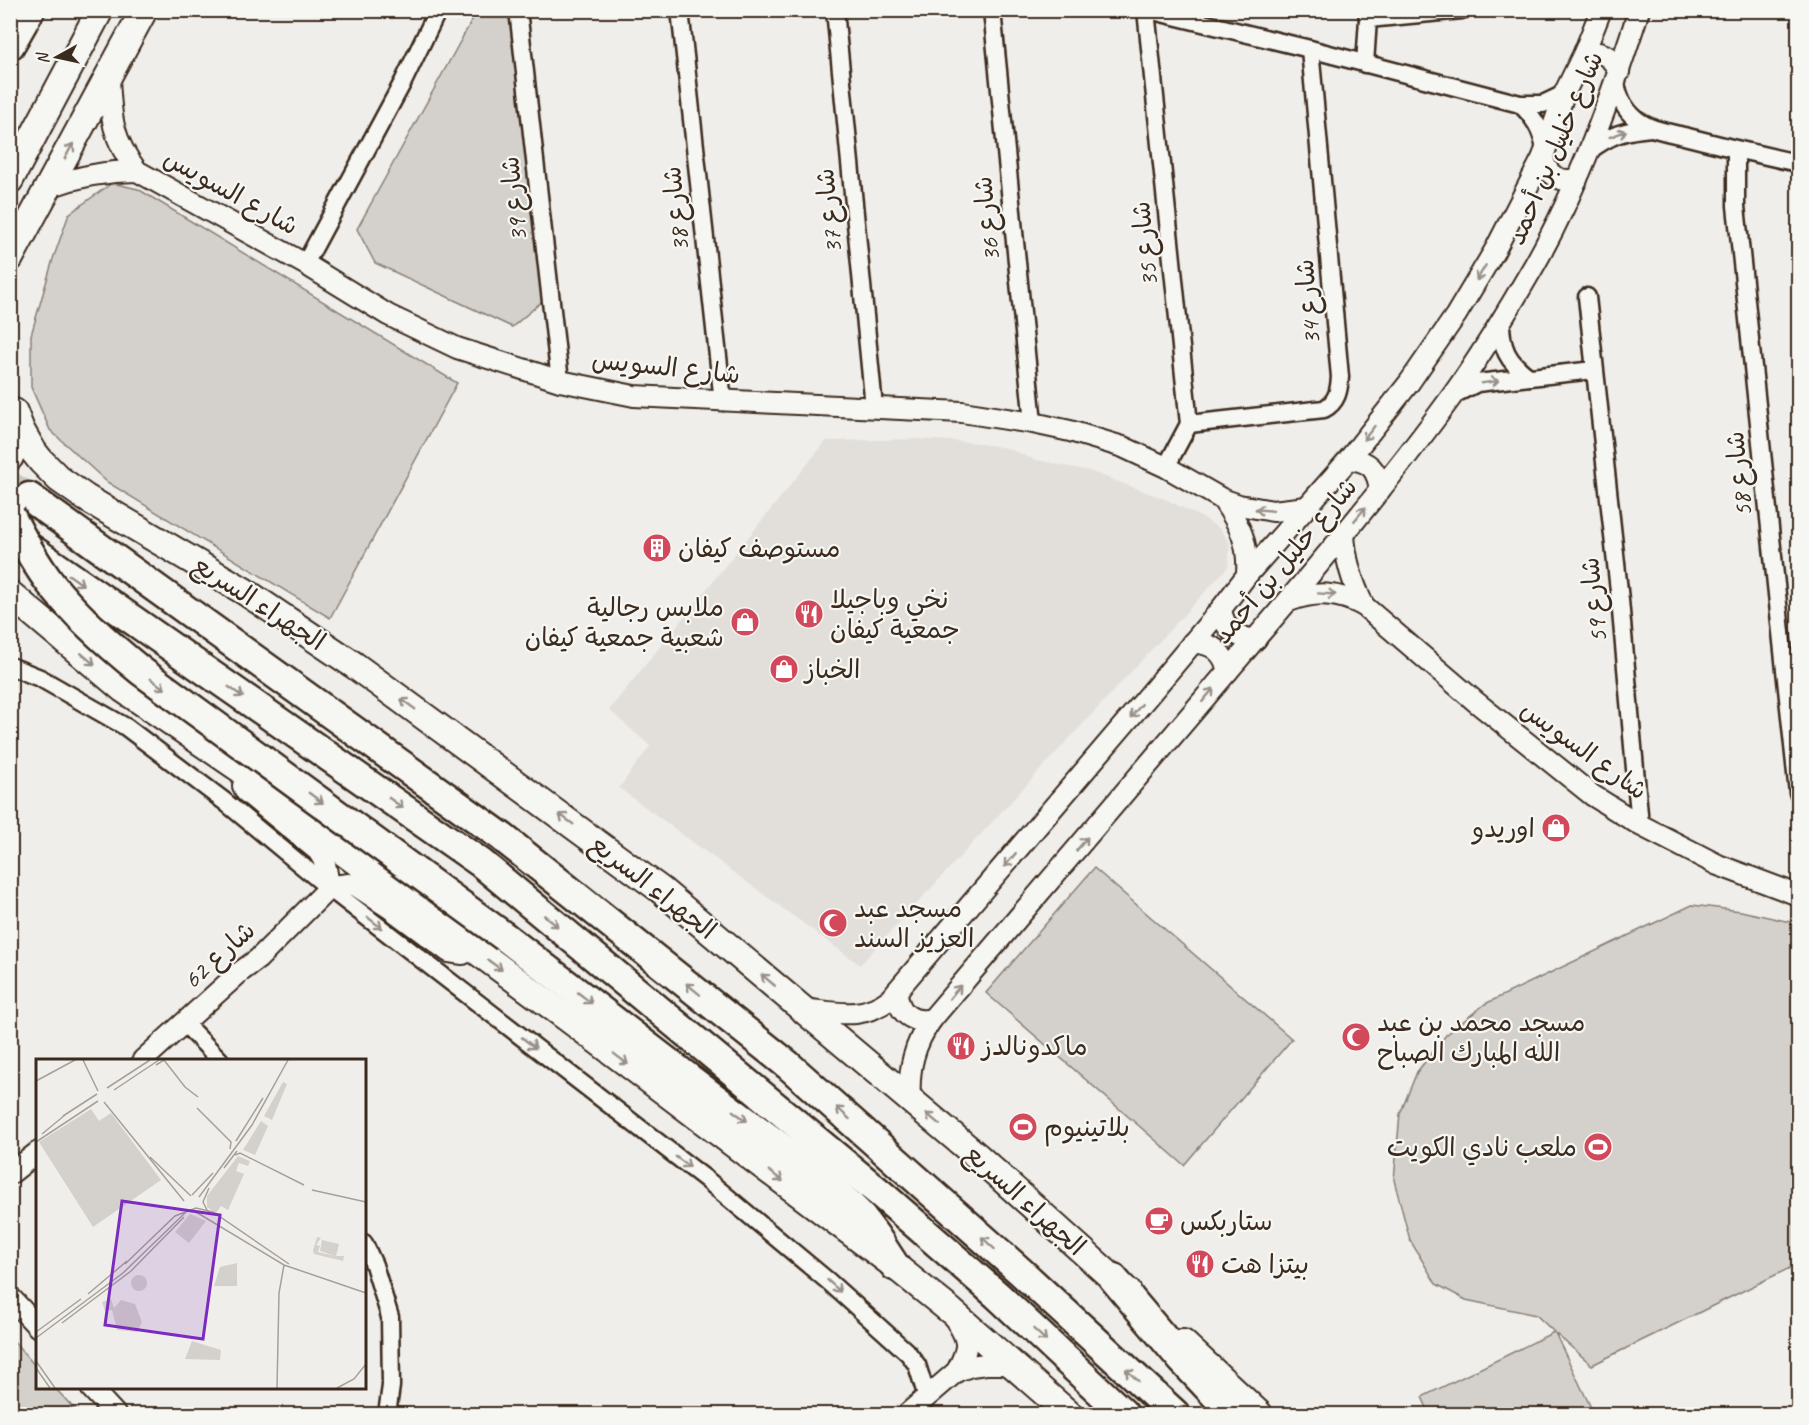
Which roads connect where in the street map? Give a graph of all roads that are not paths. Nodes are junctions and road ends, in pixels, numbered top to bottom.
1 (30, 10) edge
2 (100, 10) edge
3 (144, 10) edge
4 (438, 10) edge
5 (518, 10) edge
6 (680, 10) edge
7 (836, 10) edge
8 (992, 10) edge
9 (1148, 10) edge
10 (1462, 10) edge
11 (1600, 10) edge
12 (1639, 10) edge
13 (1368, 15) edge
14 (1207, 18) edge
15 (10, 45) edge
16 (1310, 49) junction
17 (1584, 53) junction
18 (76, 55) junction
19 (1365, 64) junction
20 (109, 78) junction
21 (1617, 78) junction
22 (1564, 94) junction
23 (1520, 104) junction
24 (1651, 128) junction
25 (10, 143) edge
26 (1736, 150) junction
27 (1589, 151) junction
28 (1544, 153) junction
29 (1798, 163) edge
30 (138, 171) junction
31 (1577, 179) junction
32 (10, 180) edge
33 (49, 187) junction
34 (10, 258) edge
35 (305, 264) junction
36 (1587, 297) dead end
37 (1501, 321) junction
38 (1594, 370) junction
39 (1529, 377) junction
40 (560, 381) junction
41 (1453, 395) junction
42 (723, 402) junction
43 (12, 406) edge
44 (874, 407) junction
45 (1033, 423) junction
46 (1189, 424) junction
47 (10, 457) edge
48 (1349, 459) junction
49 (1166, 467) junction
50 (1380, 490) junction
51 (1222, 499) junction
52 (20, 506) edge
53 (1307, 507) junction
54 (1344, 533) junction
55 (10, 535) edge
56 (1247, 575) junction
57 (10, 594) edge
58 (1289, 601) junction
59 (1364, 606) junction
60 (1221, 609) junction
61 (1256, 639) junction
62 (1192, 643) junction
63 (10, 666) edge
64 (1228, 671) junction
65 (246, 773) junction
66 (1798, 793) edge
67 (1641, 825) junction
68 (328, 888) junction
69 (1798, 892) edge
70 (472, 948) junction
71 (897, 992) junction
72 (802, 1009) junction
73 (932, 1019) junction
74 (184, 1023) junction
75 (144, 1059) edge
76 (219, 1059) edge
77 (910, 1100) junction
78 (36, 1154) edge
79 (10, 1174) edge
80 (366, 1247) edge
81 (895, 1266) junction
82 (1113, 1278) junction
83 (10, 1297) edge
84 (951, 1311) junction
85 (36, 1325) edge
86 (1016, 1367) junction
87 (957, 1371) junction
88 (93, 1389) edge
89 (927, 1397) junction
90 (115, 1414) edge
91 (387, 1414) edge
92 (907, 1414) edge
93 (1069, 1414) edge
94 (1124, 1414) edge
95 (1175, 1414) edge
96 (1233, 1414) edge
97 (1259, 1414) edge

1 - 15 highway
2 - 18 main road
3 - 20 main road
4 - 35 street
5 - 40 street, 39 شارع
6 - 42 street, شارع 38
7 - 44 street, شارع 37
8 - 45 street, شارع 36
9 - 14 street
9 - 46 street, شارع 35
10 - 13 street
11 - 17 street, شارع خليل بن أحمد
12 - 21 street, شارع خليل بن أحمد
13 - 19 street
14 - 16 street
16 - 19 street
16 - 46 street, شارع 34
17 - 21 street
17 - 22 street, شارع خليل بن أحمد
18 - 25 main road
18 - 32 main road
19 - 23 street
20 - 30 street, شارع السويس
33 -> 20 main road
21 - 24 street
21 - 27 street, شارع خليل بن أحمد
22 - 23 street
22 - 28 street, شارع خليل بن أحمد
23 - 28 street
24 - 26 street
27 -> 24 street
26 - 29 street
26 - 66 street, شارع 58
27 - 31 street, شارع خليل بن أحمد
28 - 31 street
28 -> 48 street, شارع خليل بن أحمد
30 - 33 street, شارع السويس
30 - 35 street, شارع السويس
31 - 37 street, شارع خليل بن أحمد
33 - 34 main road
35 - 40 street, شارع السويس
36 - 38 street, شارع 59
37 - 39 street
37 - 41 street, شارع خليل بن أحمد
38 - 39 street
38 - 67 street, شارع 59
41 -> 39 street
40 - 42 street, شارع السويس
41 - 50 street, شارع خليل بن أحمد
42 - 44 street, شارع السويس
43 - 47 main road
72 -> 43 main road, الجهراء السريع
44 - 45 street, شارع السويس
45 - 49 street, شارع السويس
46 - 49 street
48 - 50 street
48 - 53 street, شارع خليل بن أحمد
49 - 51 street, شارع السويس
54 -> 50 street, شارع خليل بن أحمد
53 -> 51 street, شارع السويس
51 - 56 street, شارع السويس
52 -> 81 highway, bridge
95 -> 52 highway, الجهراء السريع
53 - 56 street, شارع خليل بن أحمد
54 - 58 street, شارع خليل بن أحمد
54 - 59 street, شارع السويس
55 -> 94 highway
56 - 60 street, شارع خليل بن أحمد
57 -> 65 main road
58 -> 59 street, شارع السويس
58 - 61 street, شارع خليل بن أحمد
59 - 67 street, شارع السويس
60 - 61 street
60 - 62 street, شارع خليل بن أحمد
61 - 64 street, شارع خليل بن أحمد
62 - 64 street
62 -> 71 street, شارع خليل بن أحمد
63 - 68 street
73 -> 64 street, شارع خليل بن أحمد
65 - 68 street
65 - 70 main road
67 - 69 street, شارع السويس
68 - 70 street
68 - 74 street, شارع 62
68 -> 89 street
70 -> 81 main road
71 - 72 street, شارع خليل بن أحمد
71 - 73 street
72 - 77 main road, الجهراء السريع
73 - 77 street, شارع خليل بن أحمد
74 - 75 street, شارع 62
74 - 76 street
82 -> 77 main road, الجهراء السريع
78 - 79 street
80 - 91 street
81 - 84 main road
82 - 96 highway
82 - 97 main road, الجهراء السريع
83 - 85 street
84 - 86 main road
84 - 87 street
86 - 87 street
86 - 93 main road
87 - 89 street
88 - 90 street
89 - 92 street

